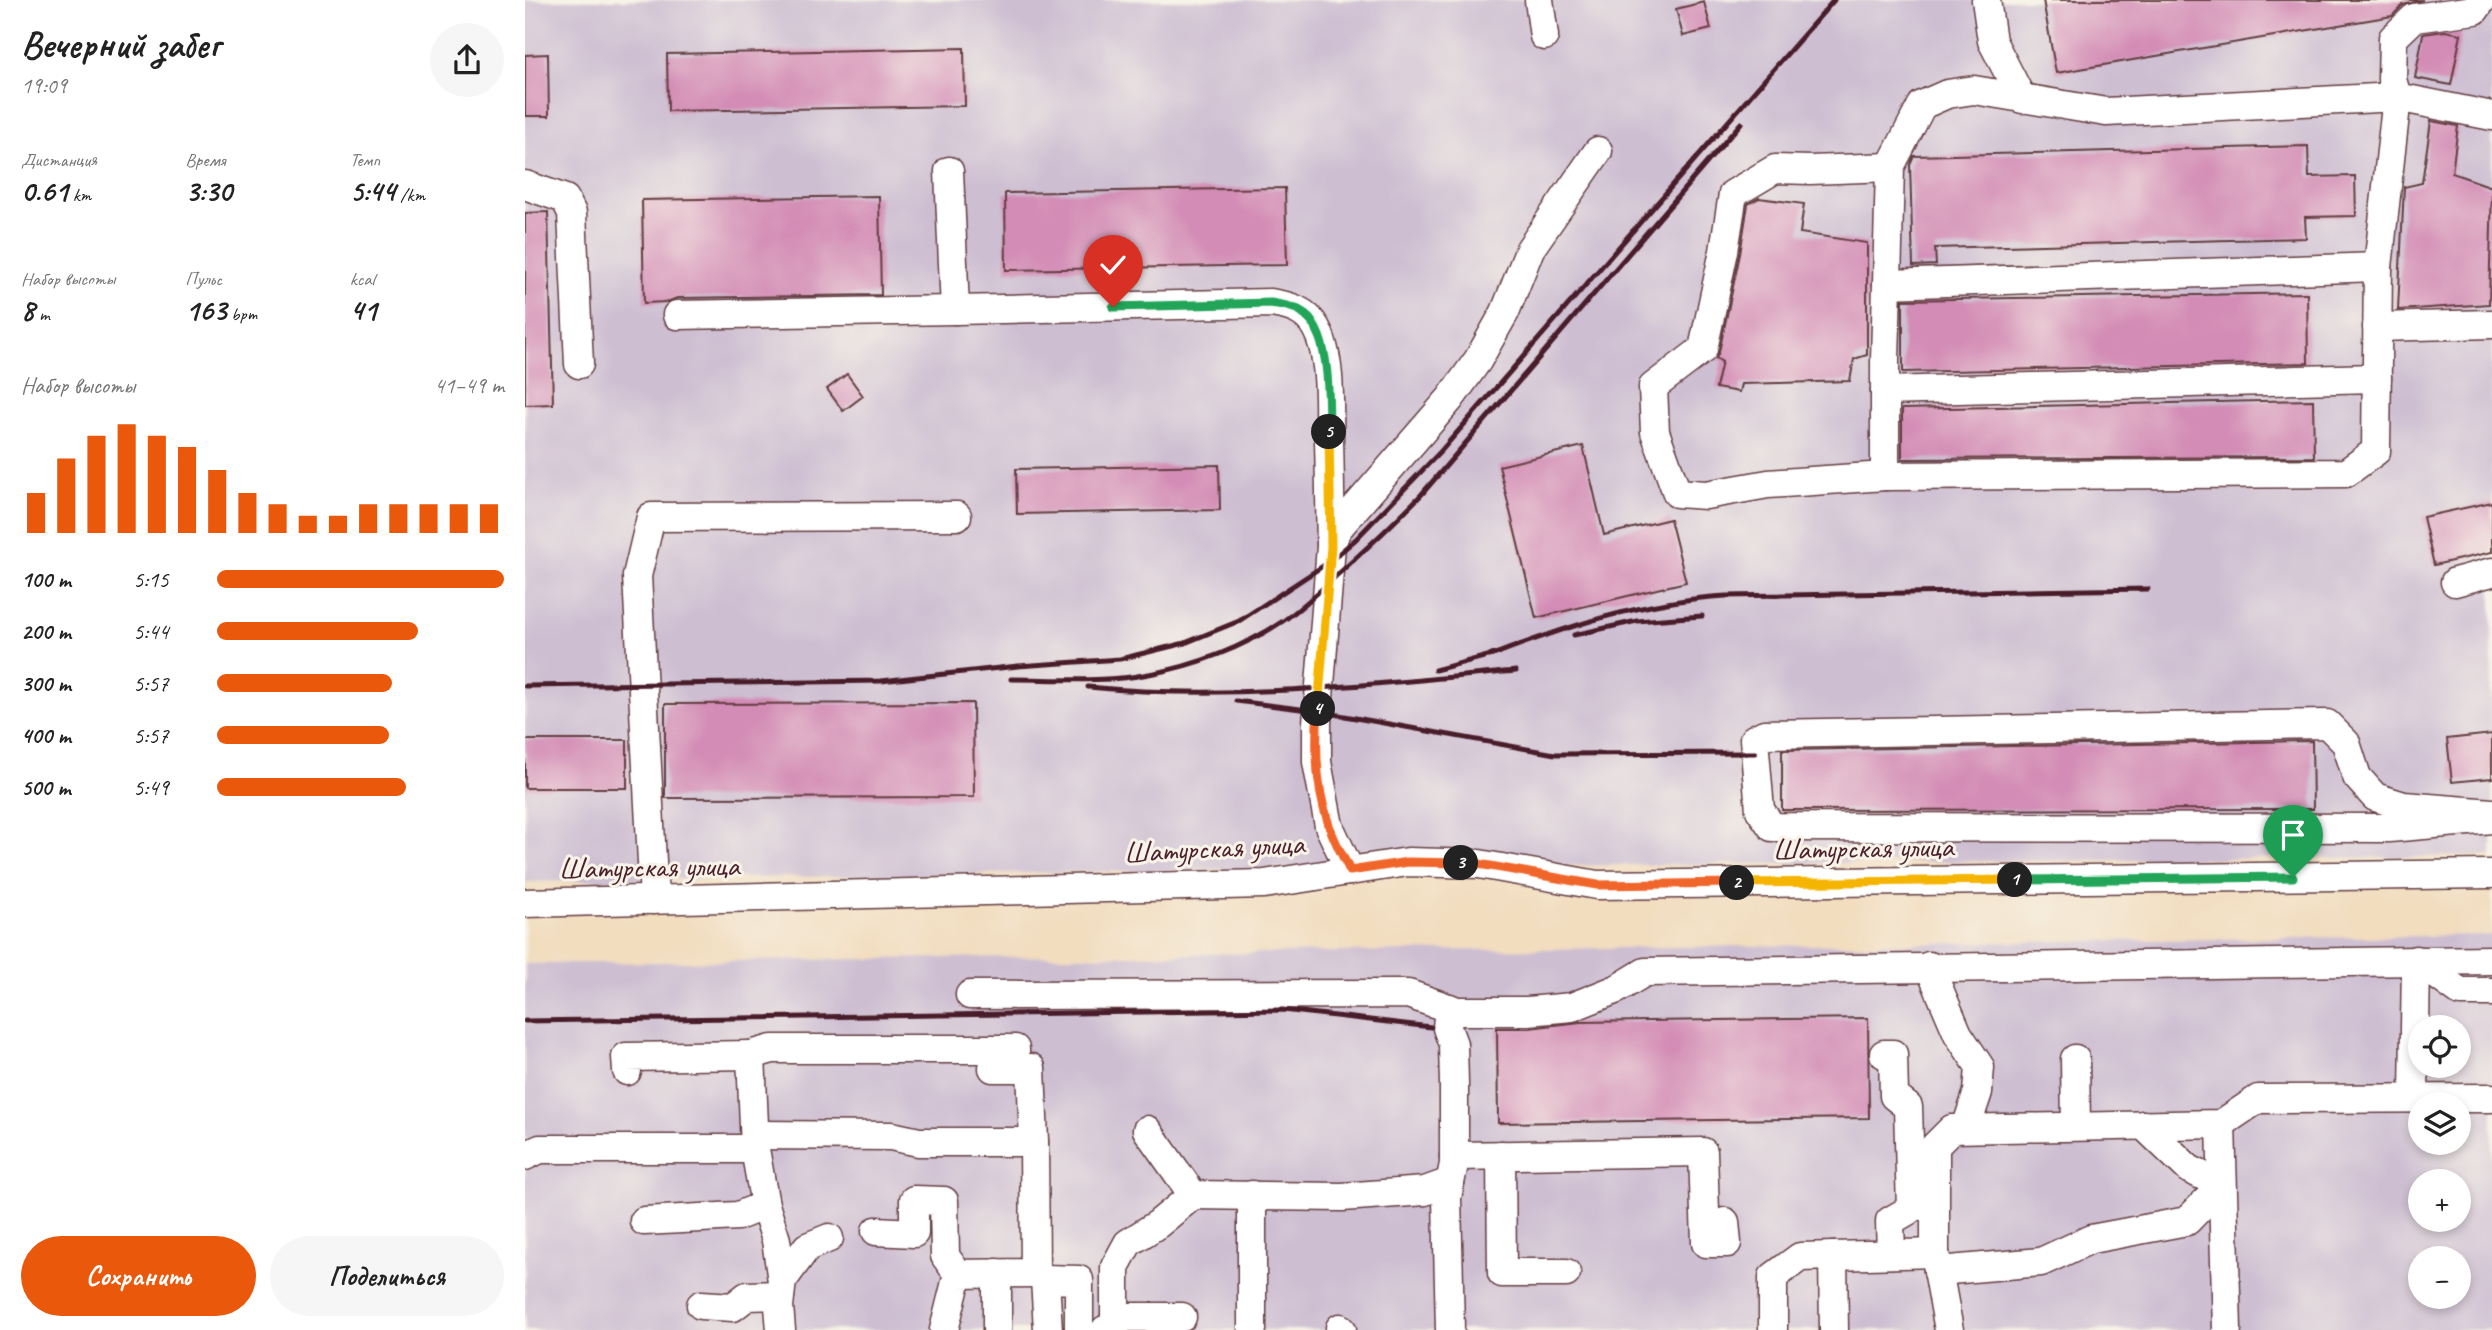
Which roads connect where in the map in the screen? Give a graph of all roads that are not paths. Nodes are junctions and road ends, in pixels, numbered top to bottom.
1 (1539, 0) edge
2 (1986, 0) edge
3 (2482, 0) edge
4 (1544, 36) dead end
5 (2397, 97) junction
6 (2022, 99) junction
7 (2492, 116) edge
8 (1598, 151) dead end
9 (1890, 167) junction
10 (949, 171) dead end
11 (525, 185) edge
12 (2378, 267) junction
13 (1887, 284) junction
14 (955, 310) junction
15 (677, 315) dead end
16 (2492, 324) edge
17 (2377, 327) junction
18 (579, 365) dead end
19 (2377, 378) junction
20 (1885, 391) junction
21 (1885, 476) junction
22 (957, 516) dead end
23 (1331, 546) junction
24 (2492, 572) edge
25 (2455, 582) dead end
26 (2492, 813) edge
27 (2492, 819) edge
28 (1350, 871) junction
29 (2492, 874) edge
30 (654, 900) junction
31 (525, 903) edge
32 (2416, 960) junction
33 (2492, 960) edge
34 (1929, 966) junction
35 (2492, 992) edge
36 (970, 995) dead end
37 (1449, 1008) junction
38 (1884, 1054) dead end
39 (751, 1055) junction
40 (2074, 1059) dead end
41 (627, 1071) dead end
42 (2414, 1092) edge
43 (2408, 1098) edge
44 (2471, 1098) edge
45 (2492, 1098) edge
46 (2221, 1124) junction
47 (2144, 1125) junction
48 (2076, 1126) junction
49 (1966, 1128) junction
50 (1147, 1130) dead end
51 (755, 1142) junction
52 (1034, 1142) junction
53 (525, 1156) edge
54 (1501, 1156) junction
55 (1452, 1169) junction
56 (2222, 1185) junction
57 (1193, 1195) junction
58 (1252, 1195) junction
59 (775, 1215) junction
60 (644, 1220) dead end
61 (1725, 1222) dead end
62 (876, 1231) dead end
63 (913, 1233) junction
64 (829, 1238) dead end
65 (1891, 1254) junction
66 (1833, 1256) junction
67 (1937, 1262) junction
68 (951, 1265) junction
69 (996, 1273) junction
70 (1566, 1273) dead end
71 (1040, 1276) junction
72 (781, 1288) junction
73 (701, 1305) dead end
74 (1182, 1317) dead end
75 (1110, 1323) edge
76 (781, 1330) edge
77 (944, 1330) edge
78 (997, 1330) edge
79 (1048, 1330) edge
80 (1079, 1330) edge
81 (1252, 1330) edge
82 (1450, 1330) edge
83 (1773, 1330) edge
84 (1834, 1330) edge
85 (1949, 1330) edge
86 (2227, 1330) edge

1 - 4 street
2 - 6 street
3 - 5 street
5 - 6 street
5 - 7 street
5 - 12 street
6 - 9 street
8 - 23 street
9 - 13 street
9 - 21 street
10 - 14 street
11 - 18 street
12 - 13 street
12 - 17 street
13 - 20 street
14 - 15 street
14 - 23 street
16 - 17 street
17 - 19 street
19 - 20 street
19 - 21 street
20 - 21 street
22 - 30 street
23 - 28 street
24 - 25 street
26 - 27 street
28 - 29 street, Шатурская улица
28 - 30 street, Шатурская улица
30 - 31 street, Шатурская улица
32 - 33 street
32 - 34 street
32 - 35 street
32 - 42 street
34 - 37 street
34 - 49 street
36 - 37 street
37 - 55 street
38 - 65 street
39 - 41 street
39 - 51 street
39 - 52 street
40 - 48 street
43 - 46 street
44 - 45 street
46 - 47 street
46 - 56 street
47 - 48 street
47 - 56 street
48 - 49 street
49 - 67 street
50 - 57 street
51 - 52 street
51 - 53 street
51 - 59 street
52 - 71 street
54 - 55 street
54 - 61 street
54 - 70 street
55 - 58 street
55 - 82 street
56 - 67 street
56 - 86 street
57 - 58 street
57 - 75 street
58 - 81 street
59 - 60 street
59 - 72 street
62 - 63 street
63 - 68 street
63 - 68 street
64 - 72 street
65 - 66 street
65 - 67 street
66 - 83 street
66 - 84 street
67 - 85 street
68 - 69 street
68 - 77 street
69 - 71 street
69 - 78 street
71 - 79 street
71 - 80 street
72 - 73 street
72 - 76 street
74 - 75 street

